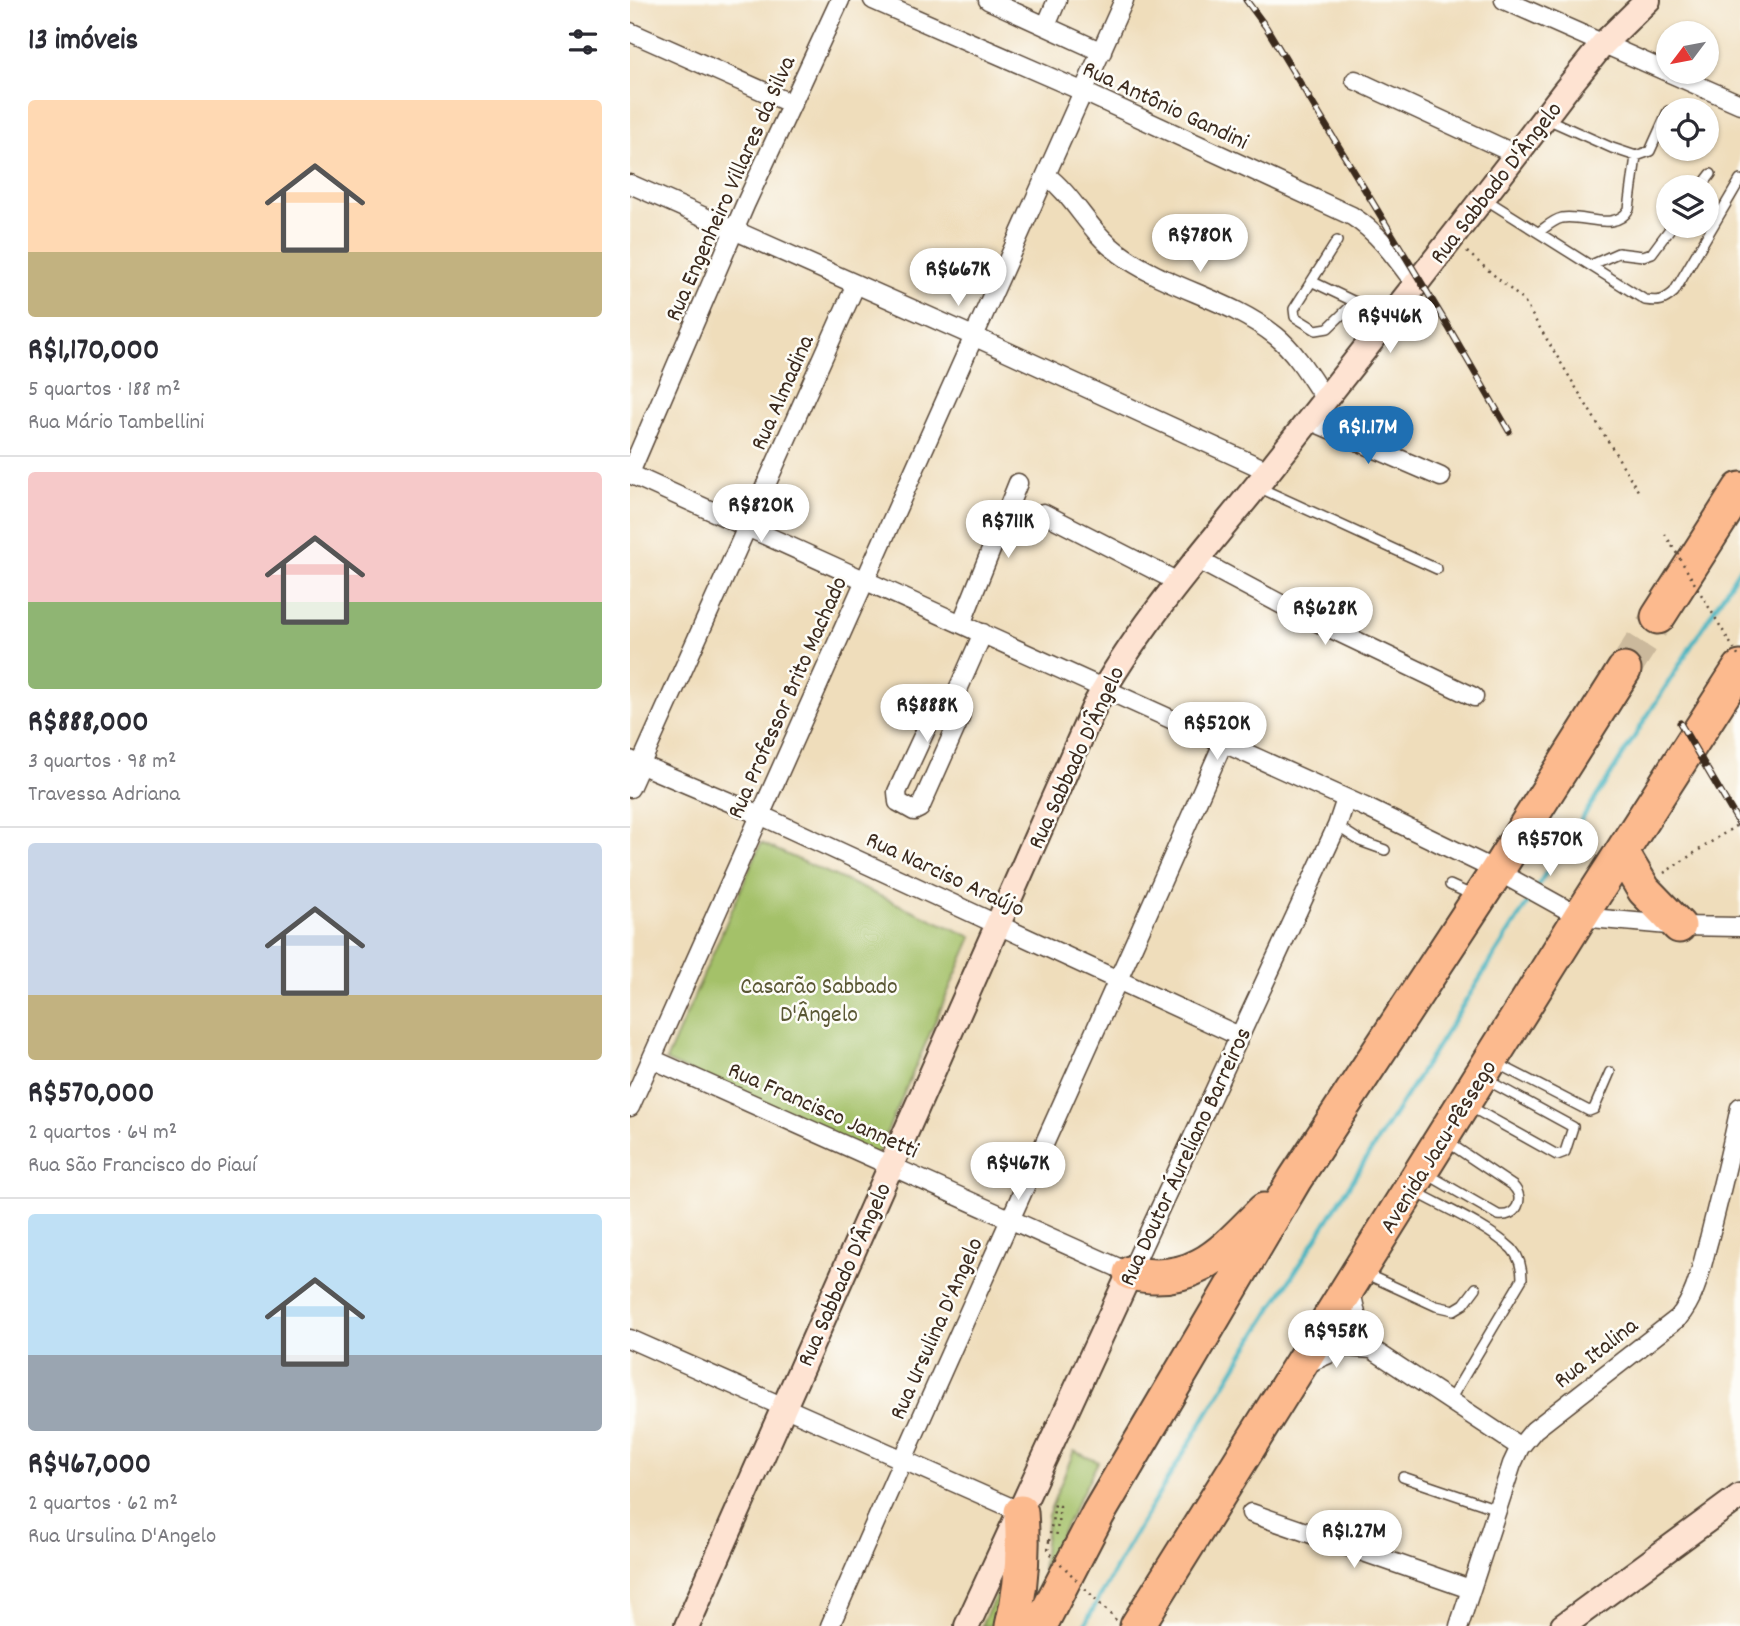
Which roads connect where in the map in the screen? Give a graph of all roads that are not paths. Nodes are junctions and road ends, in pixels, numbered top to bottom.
1 (840, 0) edge
2 (873, 0) edge
3 (988, 0) edge
4 (1057, 0) edge
5 (1124, 0) edge
6 (1504, 0) edge
7 (1648, 0) edge
8 (1046, 26) junction
9 (630, 32) edge
10 (1603, 44) junction
11 (1102, 52) junction
12 (1355, 80) dead end
13 (1084, 92) junction
14 (792, 104) junction
15 (1740, 104) edge
16 (1545, 118) junction
17 (1656, 138) edge
18 (1517, 155) junction
19 (1636, 156) junction
20 (1046, 175) junction
21 (1740, 180) edge
22 (630, 184) edge
23 (1483, 198) junction
24 (735, 231) junction
25 (1539, 232) junction
26 (1663, 238) edge
27 (1337, 242) dead end
28 (1591, 265) junction
29 (1312, 282) junction
30 (856, 284) junction
31 (1416, 285) junction
32 (1355, 302) junction
33 (1384, 326) junction
34 (973, 335) junction
35 (1325, 399) junction
36 (1309, 420) junction
37 (630, 473) edge
38 (1441, 477) dead end
39 (1263, 479) junction
40 (1018, 483) dead end
41 (1740, 489) edge
42 (1043, 513) dead end
43 (748, 526) junction
44 (1196, 559) junction
45 (1437, 569) dead end
46 (866, 579) junction
47 (1178, 582) junction
48 (1658, 617) tunnel mouth
49 (962, 622) junction
50 (983, 633) junction
51 (1740, 668) edge
52 (1624, 670) tunnel mouth
53 (1104, 689) junction
54 (956, 694) junction
55 (1474, 697) dead end
56 (1223, 743) junction
57 (635, 762) edge
58 (630, 788) edge
59 (1346, 799) junction
60 (760, 815) junction
61 (1337, 826) junction
62 (1385, 850) dead end
63 (1622, 853) junction
64 (1506, 875) junction
65 (1572, 913) junction
66 (998, 923) junction
67 (1679, 926) junction
68 (1740, 927) edge
69 (1119, 980) junction
70 (1239, 1036) junction
71 (652, 1059) junction
72 (1610, 1072) dead end
73 (1479, 1080) junction
74 (1740, 1107) edge
75 (630, 1108) edge
76 (1443, 1139) junction
77 (891, 1166) junction
78 (1295, 1179) junction
79 (1416, 1180) junction
80 (1010, 1220) junction
81 (1130, 1273) junction
82 (1354, 1279) junction
83 (1476, 1288) dead end
84 (630, 1339) edge
85 (1371, 1349) junction
86 (1297, 1369) junction
87 (1450, 1400) junction
88 (784, 1407) junction
89 (1520, 1447) junction
90 (902, 1461) junction
91 (1403, 1477) dead end
92 (1740, 1496) edge
93 (1497, 1508) junction
94 (1021, 1512) junction
95 (1251, 1514) dead end
96 (1470, 1589) junction
97 (1157, 1591) junction
98 (687, 1626) edge
99 (830, 1626) edge
100 (967, 1626) edge
101 (1012, 1626) edge
102 (1040, 1626) edge
103 (1137, 1626) edge
104 (1147, 1626) edge
105 (1459, 1626) edge
106 (1563, 1626) edge

1 - 14 street, Rua Engenheiro Villares da Silva
2 - 13 street, Rua Antônio Gandini
3 - 8 street
4 - 8 street
5 - 11 street, Rua Professor Brito Machado
6 - 10 street
7 - 10 street, Rua Sabbado D'Ângelo
8 - 11 street
9 - 14 street
10 - 15 street
10 - 16 street, Rua Sabbado D'Ângelo
11 - 13 street, Rua Professor Brito Machado
12 - 18 street
13 - 20 street, Rua Professor Brito Machado
13 - 31 street, Rua Antônio Gandini
14 - 24 street, Rua Engenheiro Villares da Silva
16 - 18 street, Rua Sabbado D'Ângelo
16 - 19 lane
17 - 19 lane
18 - 23 street, Rua Sabbado D'Ângelo
19 - 25 lane
20 - 34 street, Rua Professor Brito Machado
20 - 35 street
21 - 28 lane
22 - 24 street
23 - 25 lane
23 - 31 street, Rua Sabbado D'Ângelo
24 - 30 street
24 - 37 street, Rua Engenheiro Villares da Silva
25 - 28 lane
26 - 28 lane
27 - 29 lane
29 - 32 lane
29 - 32 lane
30 - 34 street
30 - 43 street, Rua Almadina
31 - 33 street, Rua Sabbado D'Ângelo
32 - 33 lane
33 - 35 street, Rua Sabbado D'Ângelo
34 - 39 street
34 - 46 street, Rua Professor Brito Machado
35 - 36 street, Rua Sabbado D'Ângelo
36 - 38 street
36 - 39 street, Rua Sabbado D'Ângelo
37 - 43 street
39 - 44 street, Rua Sabbado D'Ângelo
39 - 45 lane
40 - 49 street
41 - 48 highway
42 - 47 street
43 - 46 street
43 - 57 street, Rua Almadina
44 - 47 street, Rua Sabbado D'Ângelo
44 - 55 street
46 - 49 street
46 - 60 street, Rua Professor Brito Machado
47 - 53 street, Rua Sabbado D'Ângelo
49 - 50 street
50 - 53 street
50 - 54 street
51 - 63 highway, Avenida Jacu-Pêssego
52 - 64 highway
53 - 56 street
53 - 66 street, Rua Sabbado D'Ângelo
54 - 54 street
56 - 59 street
56 - 69 street, Rua Ursulina D'Angelo
57 - 58 street, Rua Almadina
57 - 60 street, Rua Narciso Araújo
59 - 61 street, Rua Doutor Áureliano Barreiros
59 - 64 street
60 - 66 street, Rua Narciso Araújo
60 - 71 street, Rua Professor Brito Machado
61 - 62 lane
61 - 70 street, Rua Doutor Áureliano Barreiros
63 - 65 highway, Avenida Jacu-Pêssego
63 - 67 highway
64 - 65 street
64 - 78 highway
65 - 67 street
65 - 73 highway, Avenida Jacu-Pêssego
66 - 69 street, Rua Narciso Araújo
66 - 77 street, Rua Sabbado D'Ângelo
67 - 68 street
69 - 70 street, Rua Narciso Araújo
69 - 80 street, Rua Ursulina D'Angelo
70 - 81 street, Rua Doutor Áureliano Barreiros
71 - 75 street, Rua Professor Brito Machado
71 - 77 street, Rua Francisco Jannetti
72 - 73 lane
73 - 73 lane
73 - 76 highway, Avenida Jacu-Pêssego
74 - 89 street, Rua Italina
76 - 79 highway, Avenida Jacu-Pêssego
76 - 79 lane
77 - 80 street, Rua Francisco Jannetti
77 - 88 street, Rua Sabbado D'Ângelo
78 - 81 highway
78 - 102 highway
79 - 82 highway, Avenida Jacu-Pêssego
79 - 87 lane
80 - 81 street, Rua Francisco Jannetti
80 - 90 street, Rua Ursulina D'Angelo
81 - 94 street, Rua Doutor Áureliano Barreiros
82 - 83 lane
82 - 85 street
82 - 86 highway, Avenida Jacu-Pêssego
84 - 88 street
85 - 86 street
85 - 87 street
86 - 97 highway, Avenida Jacu-Pêssego
87 - 89 street
88 - 90 street
88 - 98 street, Rua Sabbado D'Ângelo
89 - 93 street, Rua Italina
90 - 94 street
90 - 99 street, Rua Ursulina D'Angelo
91 - 93 lane
92 - 106 street
93 - 96 street, Rua Italina
94 - 100 street, Rua Doutor Áureliano Barreiros
94 - 101 highway
95 - 96 street
96 - 105 street, Rua Italina
97 - 103 highway, Avenida Jacu-Pêssego
97 - 104 street

